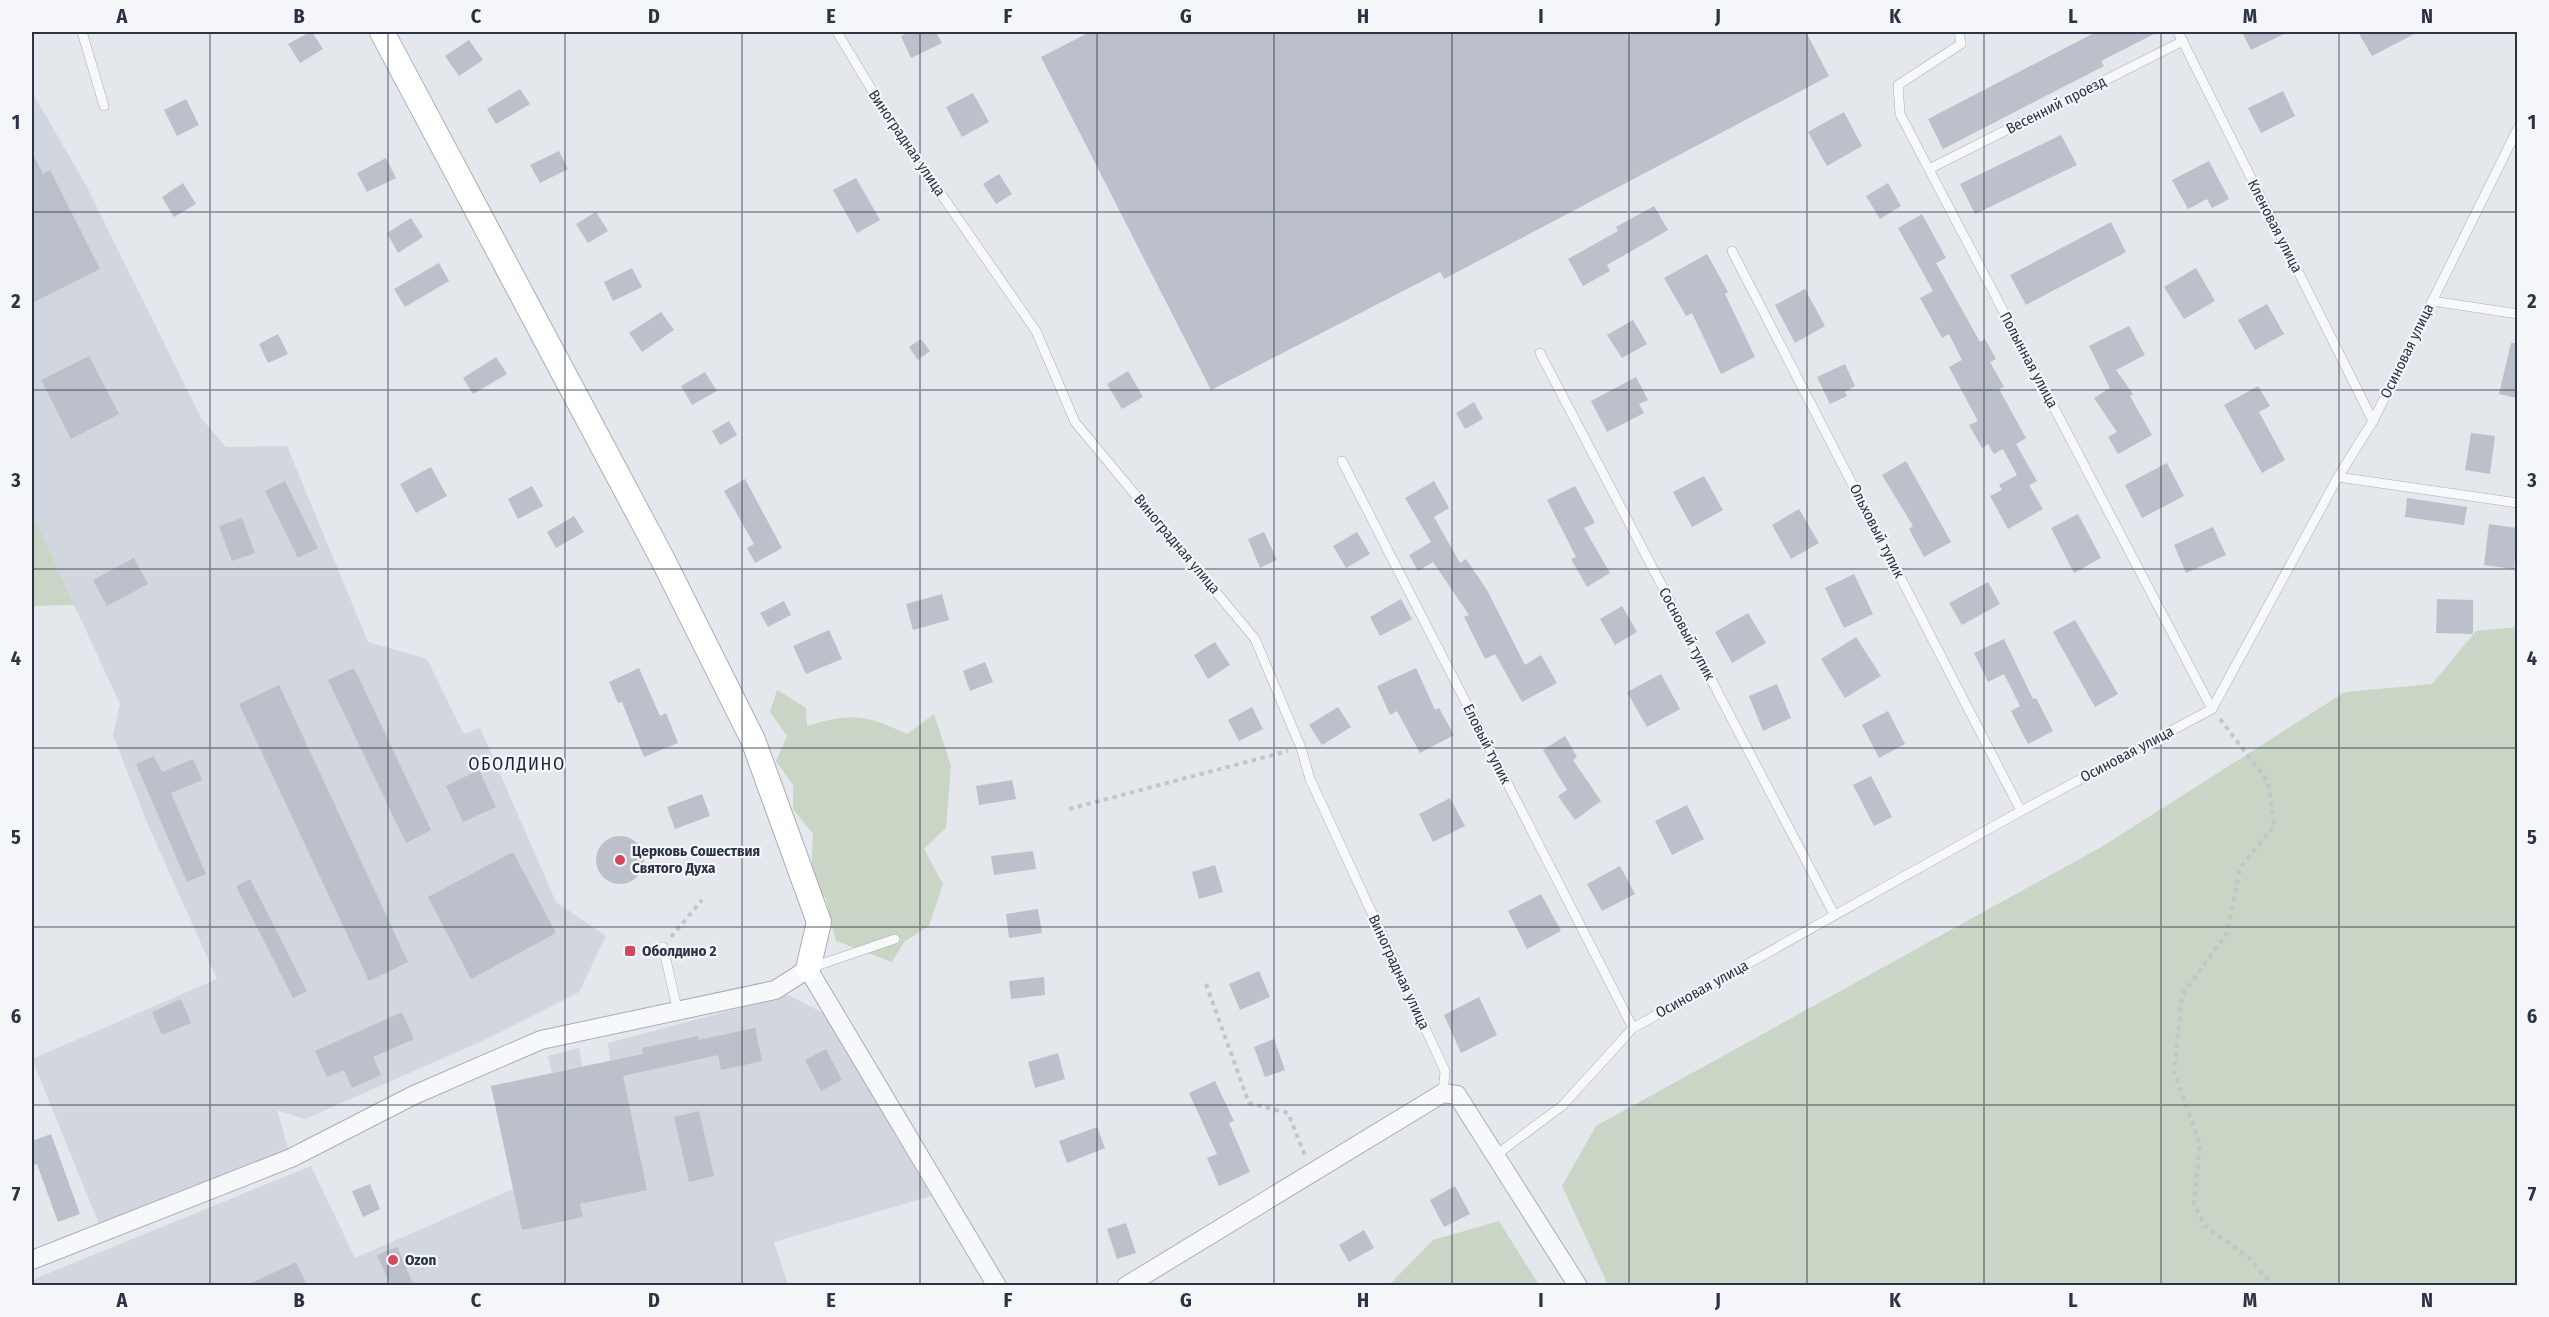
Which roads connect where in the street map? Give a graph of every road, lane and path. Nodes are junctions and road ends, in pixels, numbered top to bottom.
1 (82, 32) edge
2 (383, 32) edge
3 (837, 32) edge
4 (1959, 32) edge
5 (2180, 36) edge
6 (104, 106) dead end
7 (2517, 128) edge
8 (1929, 169) junction
9 (1732, 251) dead end
10 (2432, 301) junction
11 (2517, 314) edge
12 (1540, 353) dead end
13 (2373, 421) junction
14 (1342, 461) dead end
15 (2338, 477) junction
16 (2517, 503) edge
17 (2212, 709) junction
18 (1301, 748) junction
19 (1069, 809) dead end
20 (2021, 811) junction
21 (702, 900) dead end
22 (1834, 914) junction
23 (894, 939) dead end
24 (663, 947) joint
25 (808, 969) junction
26 (1206, 984) dead end
27 (678, 1012) junction
28 (1633, 1028) junction
29 (1443, 1093) junction
30 (1496, 1155) junction
31 (1311, 1173) junction
32 (32, 1260) edge
33 (997, 1286) edge
34 (1126, 1286) edge
35 (1578, 1286) edge
36 (2273, 1286) edge

1 - 6 lane
2 - 25 street
3 - 18 lane, Виноградная улица
4 - 8 lane, Полынная улица
5 - 8 lane, Весенний проезд
5 - 13 lane, Кленовая улица
7 - 10 lane, Осиновая улица
8 - 17 lane, Полынная улица
9 - 20 lane, Ольховый тупик
10 - 11 lane
10 - 13 lane, Осиновая улица
12 - 22 lane, Сосновый тупик
13 - 15 lane, Осиновая улица
14 - 28 lane, Еловый тупик
15 - 16 lane
15 - 17 lane, Осиновая улица
17 - 20 lane, Осиновая улица
17 - 36 path
18 - 19 path
18 - 29 lane, Виноградная улица
20 - 22 lane, Осиновая улица
21 - 24 path
22 - 28 lane, Осиновая улица
23 - 25 lane
24 - 27 lane
25 - 27 street
25 - 33 street
26 - 31 path
27 - 32 street
28 - 30 lane, Осиновая улица
29 - 30 street
29 - 31 street
30 - 35 street
31 - 34 street

